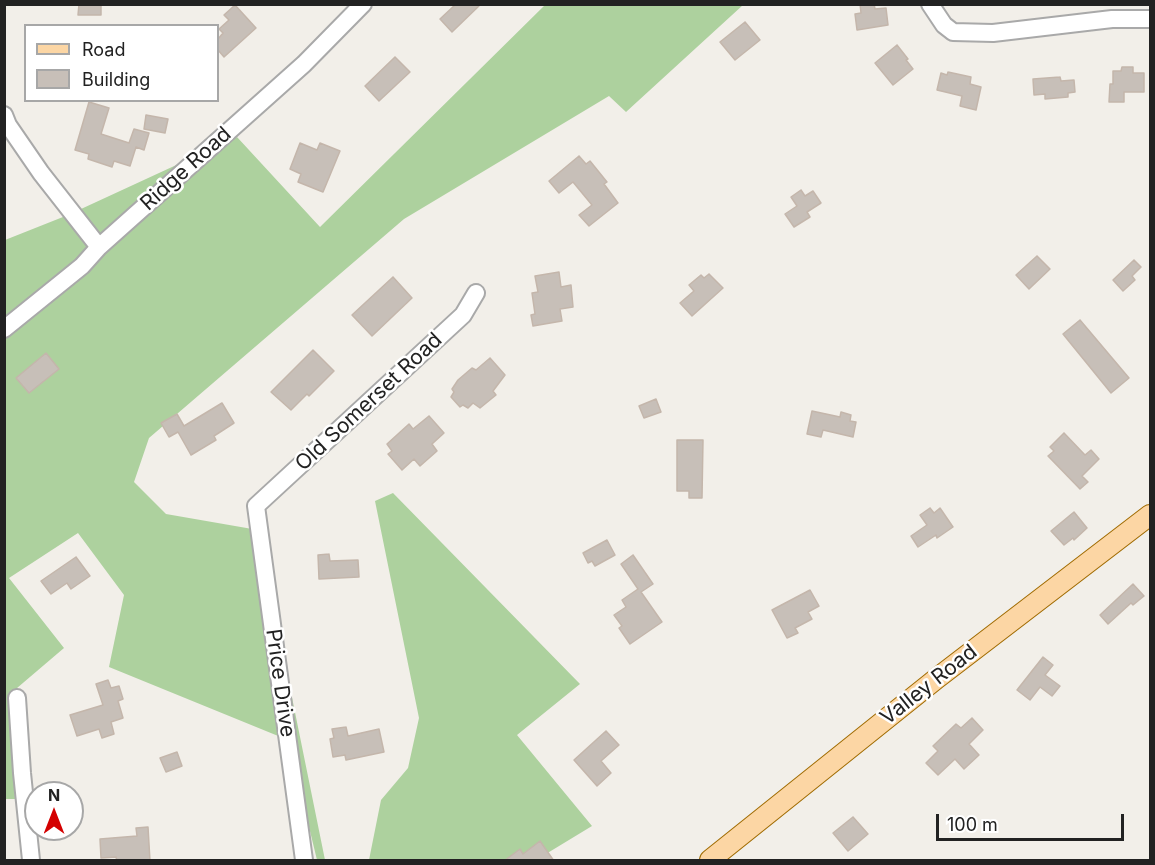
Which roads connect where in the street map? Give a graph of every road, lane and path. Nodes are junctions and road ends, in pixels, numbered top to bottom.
1 (363, 4) edge
2 (930, 4) edge
3 (1150, 19) edge
4 (4, 116) edge
5 (99, 247) junction
6 (476, 293) dead end
7 (4, 329) edge
8 (256, 506) joint
9 (1150, 514) edge
10 (17, 698) dead end
11 (31, 861) edge
12 (304, 861) edge
13 (710, 861) edge

1 - 5 street, Ridge Road
2 - 3 street
4 - 5 street
5 - 7 street, Ridge Road
6 - 8 street, Old Somerset Road
8 - 12 street, Price Drive
9 - 13 main road, Valley Road
10 - 11 street

